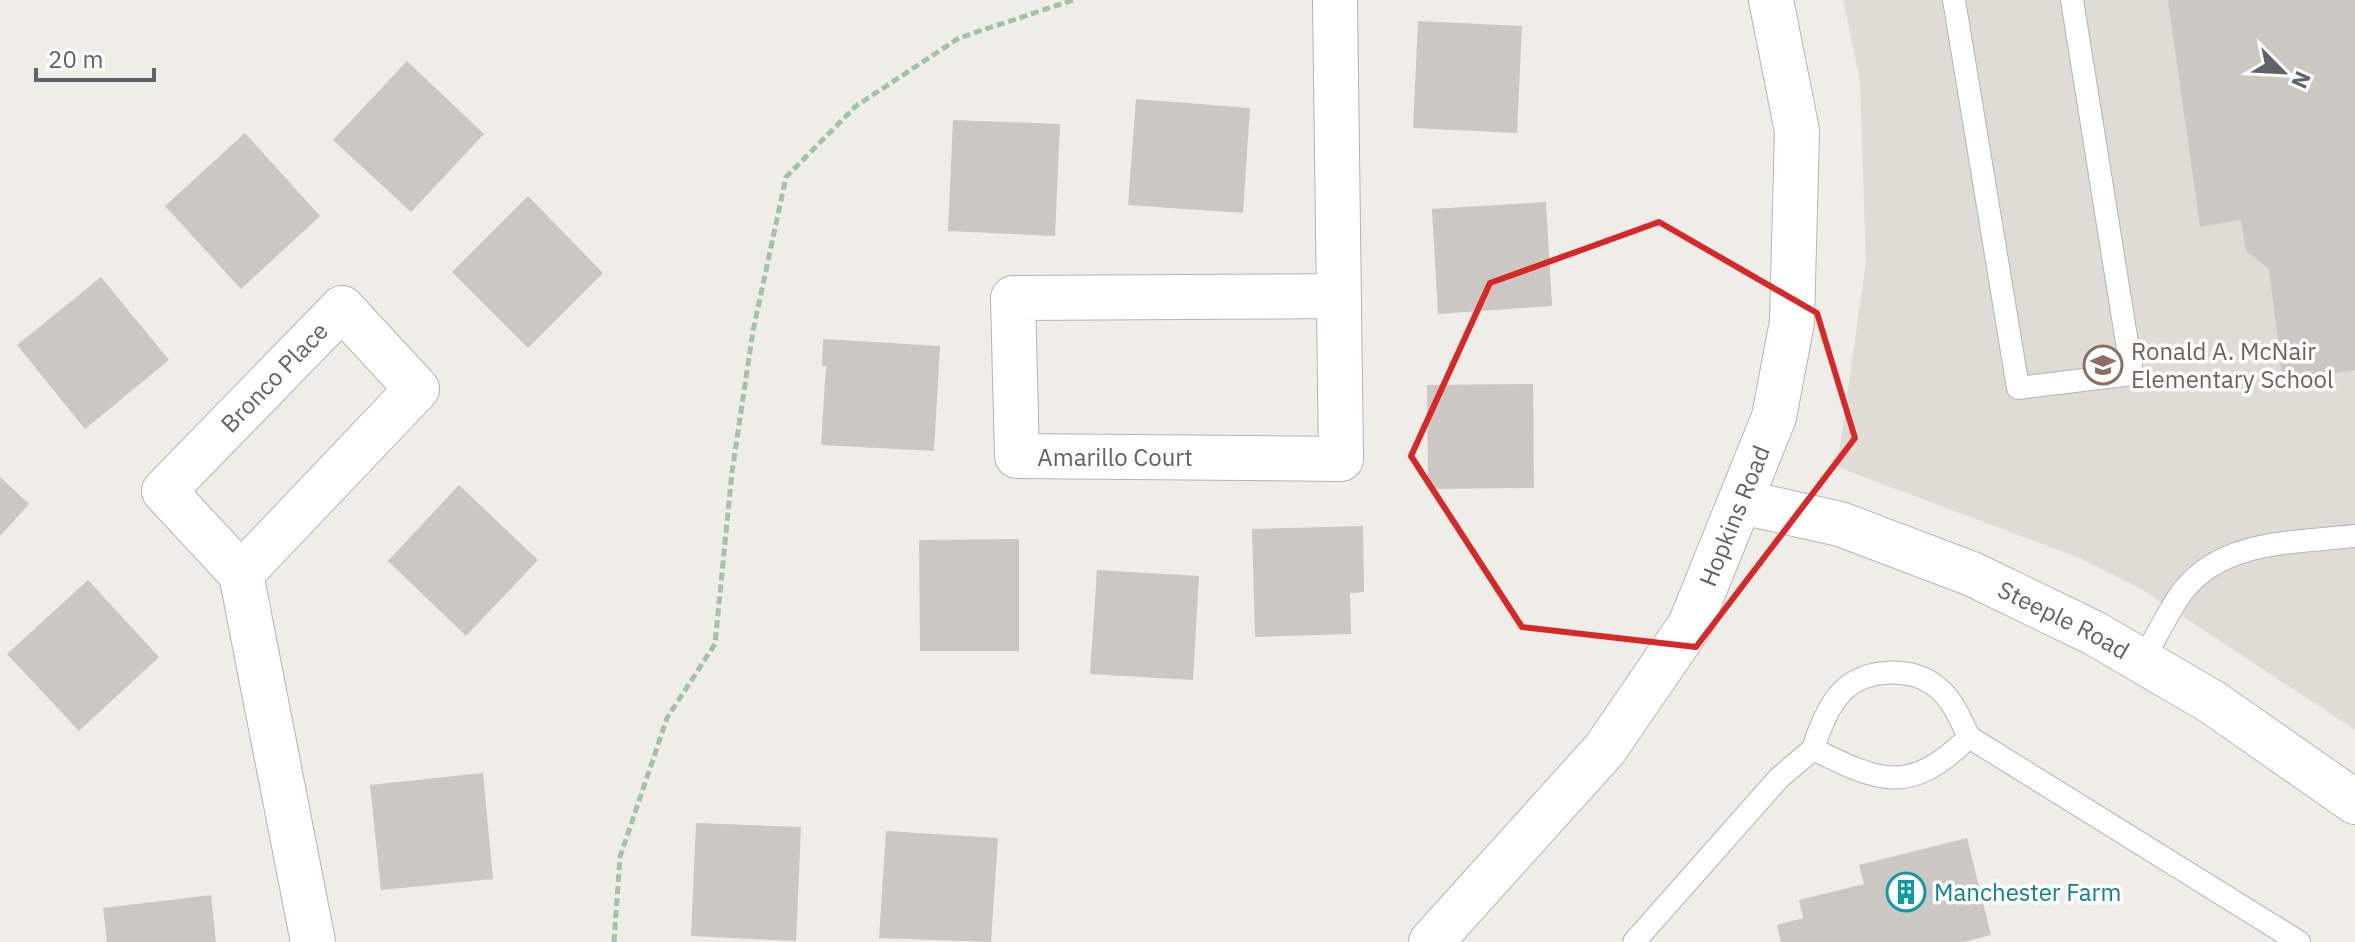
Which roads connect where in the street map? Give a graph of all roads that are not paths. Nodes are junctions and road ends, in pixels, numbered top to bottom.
1 (1335, 0) edge
2 (1771, 0) edge
3 (1954, 0) edge
4 (2072, 0) edge
5 (1338, 296) junction
6 (1742, 502) junction
7 (2355, 536) edge
8 (241, 574) junction
9 (2142, 661) junction
10 (1969, 737) junction
11 (1813, 749) junction
12 (2355, 802) edge
13 (313, 942) edge
14 (1431, 942) edge
15 (1634, 942) edge
16 (2299, 942) edge

1 - 5 street, Amarillo Court
2 - 6 street, Hopkins Road
3 - 4 lane
5 - 5 street, Amarillo Court
6 - 9 street, Steeple Road
6 - 14 street, Hopkins Road
7 - 9 lane
8 - 8 street, Bronco Place
8 - 13 street
9 - 12 street, Steeple Road
10 - 11 lane
10 - 11 lane
10 - 16 lane
11 - 15 lane

